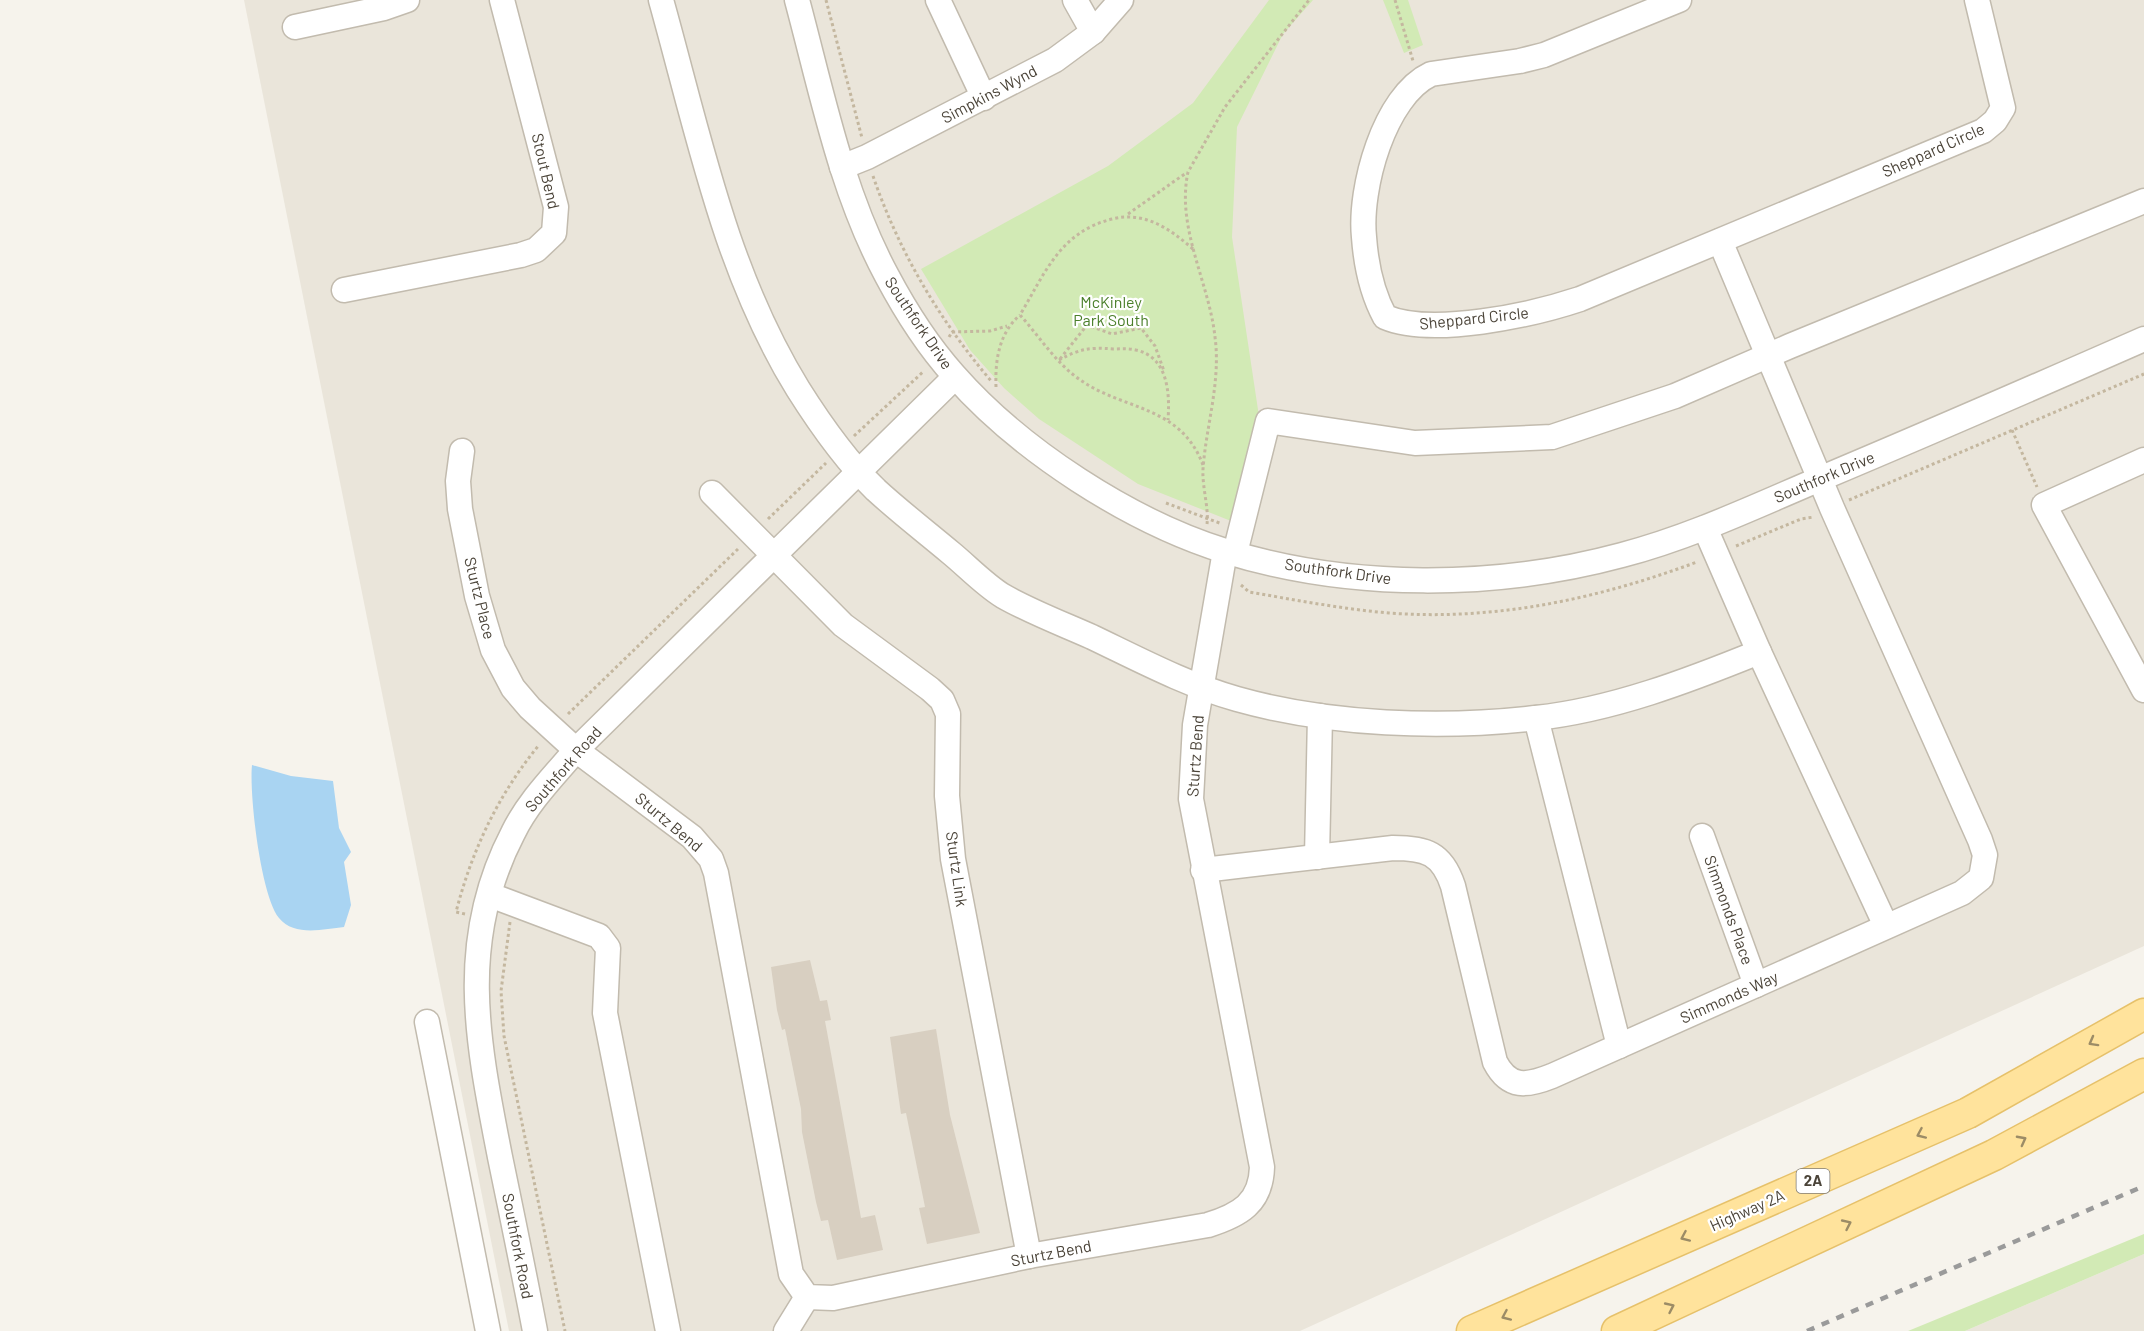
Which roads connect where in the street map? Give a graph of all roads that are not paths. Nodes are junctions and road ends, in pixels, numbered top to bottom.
1 (407, 0) edge
2 (502, 0) edge
3 (661, 0) edge
4 (797, 0) edge
5 (938, 0) edge
6 (1075, 0) edge
7 (1121, 0) edge
8 (1679, 0) edge
9 (1977, 0) edge
10 (295, 27) dead end
11 (1093, 32) junction
12 (984, 98) junction
13 (842, 167) junction
14 (2144, 201) edge
15 (1720, 241) junction
16 (344, 290) dead end
17 (2144, 339) edge
18 (1769, 355) junction
19 (955, 377) junction
20 (462, 451) dead end
21 (2144, 460) edge
22 (859, 471) junction
23 (1820, 479) junction
24 (712, 493) dead end
25 (1705, 528) junction
26 (1230, 552) junction
27 (773, 556) junction
28 (1760, 652) junction
29 (2137, 665) edge
30 (1202, 687) junction
31 (2144, 690) edge
32 (1320, 716) junction
33 (1536, 718) junction
34 (576, 750) junction
35 (1702, 836) dead end
36 (1317, 857) junction
37 (1203, 870) junction
38 (489, 895) junction
39 (1886, 926) junction
40 (1756, 985) junction
41 (2144, 1014) edge
42 (427, 1022) dead end
43 (1619, 1046) junction
44 (2144, 1074) edge
45 (1029, 1256) junction
46 (807, 1297) junction
47 (488, 1331) edge
48 (536, 1331) edge
49 (668, 1331) edge
50 (786, 1331) edge
51 (1472, 1331) edge
52 (1617, 1331) edge

1 - 10 street
2 - 16 street, Stout Bend
3 - 22 street
4 - 13 street, Southfork Drive
5 - 12 street
6 - 11 street
7 - 11 street, Simpkins Wynd
8 - 15 street, Sheppard Circle
9 - 15 street, Sheppard Circle
11 - 12 street, Simpkins Wynd
12 - 13 street, Simpkins Wynd
13 - 19 street, Southfork Drive
14 - 18 street
15 - 18 street
17 - 23 street, Southfork Drive
18 - 23 street
18 - 26 street, Sturtz Bend
19 - 22 street, Southfork Road
19 - 26 street, Southfork Drive
20 - 34 street, Sturtz Place
21 - 29 street
22 - 27 street, Southfork Road
22 - 30 street
23 - 25 street, Southfork Drive
23 - 39 street, Simmonds Way
24 - 27 street, Sturtz Link
25 - 26 street, Southfork Drive
25 - 28 street
26 - 30 street, Sturtz Bend
27 - 34 street, Southfork Road
27 - 45 street, Sturtz Link
28 - 33 street
28 - 39 street
29 - 31 street
30 - 32 street
30 - 37 street, Sturtz Bend
32 - 33 street
32 - 36 street
33 - 43 street
34 - 38 street, Southfork Road
34 - 46 street, Sturtz Bend
35 - 40 street, Simmonds Place
36 - 37 street, Simmonds Way
36 - 43 street, Simmonds Way
37 - 45 street, Sturtz Bend
38 - 48 street, Southfork Road
38 - 49 street
39 - 40 street, Simmonds Way
40 - 43 street, Simmonds Way
41 -> 51 main road, Highway 2A / 2A
42 - 47 street
52 -> 44 main road
45 - 46 street, Sturtz Bend
46 - 50 street

